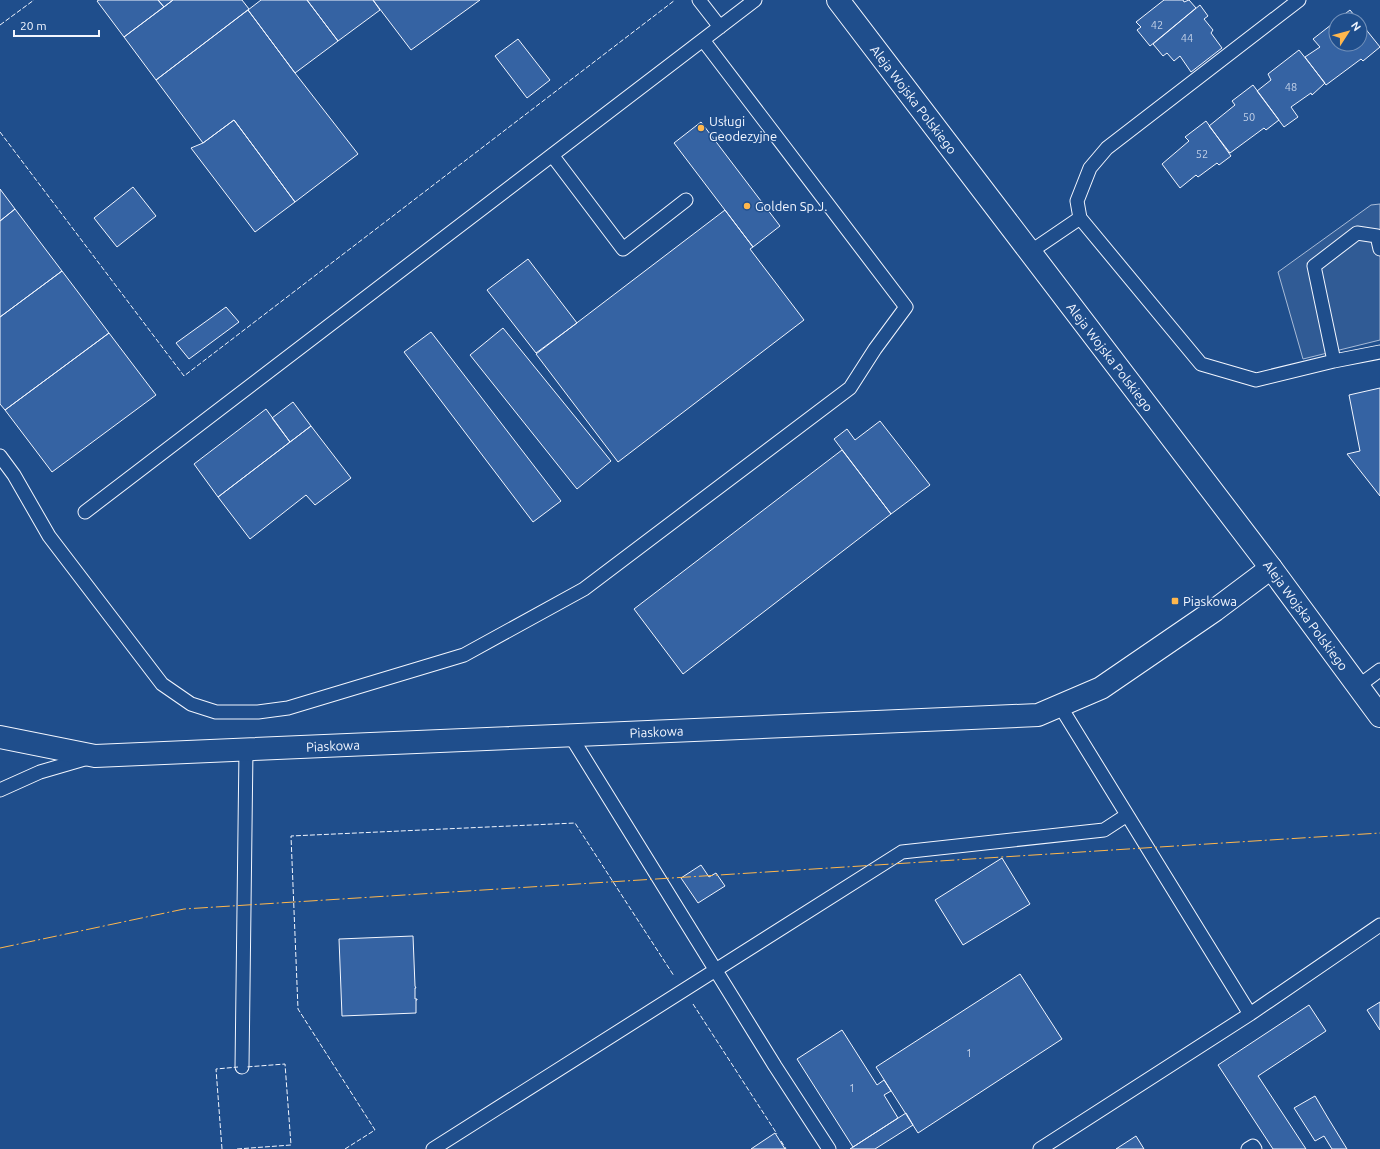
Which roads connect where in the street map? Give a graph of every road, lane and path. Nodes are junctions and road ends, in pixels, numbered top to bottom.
1 (699, 0) edge
2 (755, 0) edge
3 (838, 0) edge
4 (1299, 0) edge
5 (720, 27) junction
6 (703, 40) junction
7 (552, 155) junction
8 (686, 200) dead end
9 (1080, 218) junction
10 (1380, 249) edge
11 (1030, 252) junction
12 (1380, 352) edge
13 (1334, 361) junction
14 (0, 456) edge
15 (85, 512) dead end
16 (1271, 568) junction
17 (1380, 670) edge
18 (1358, 687) junction
19 (1060, 706) junction
20 (1380, 716) edge
21 (570, 736) junction
22 (0, 737) edge
23 (246, 749) junction
24 (95, 756) junction
25 (0, 790) edge
26 (1127, 815) junction
27 (1380, 925) edge
28 (716, 971) junction
29 (1250, 1014) junction
30 (242, 1067) dead end
31 (433, 1149) edge
32 (829, 1149) edge
33 (1040, 1149) edge
34 (1248, 1149) edge
35 (1255, 1149) edge

1 - 5 lane
2 - 5 lane
3 - 11 street, Aleja Wojska Polskiego
4 - 9 lane
5 - 6 lane
6 - 7 lane
6 - 14 lane
7 - 8 lane
7 - 15 lane
9 - 11 lane
9 - 13 lane
10 - 13 lane
11 - 16 street, Aleja Wojska Polskiego
12 - 13 lane
16 - 18 street, Aleja Wojska Polskiego
16 - 19 street, Piaskowa
17 - 18 lane
18 - 20 street, Aleja Wojska Polskiego
19 - 21 street, Piaskowa
19 - 26 lane
21 - 23 street, Piaskowa
21 - 28 lane
22 - 24 street, Piaskowa
23 - 24 street, Piaskowa
23 - 30 lane
24 - 25 lane
26 - 28 lane
26 - 29 lane
27 - 29 lane
28 - 31 lane
28 - 32 lane
29 - 33 lane
34 - 35 lane

